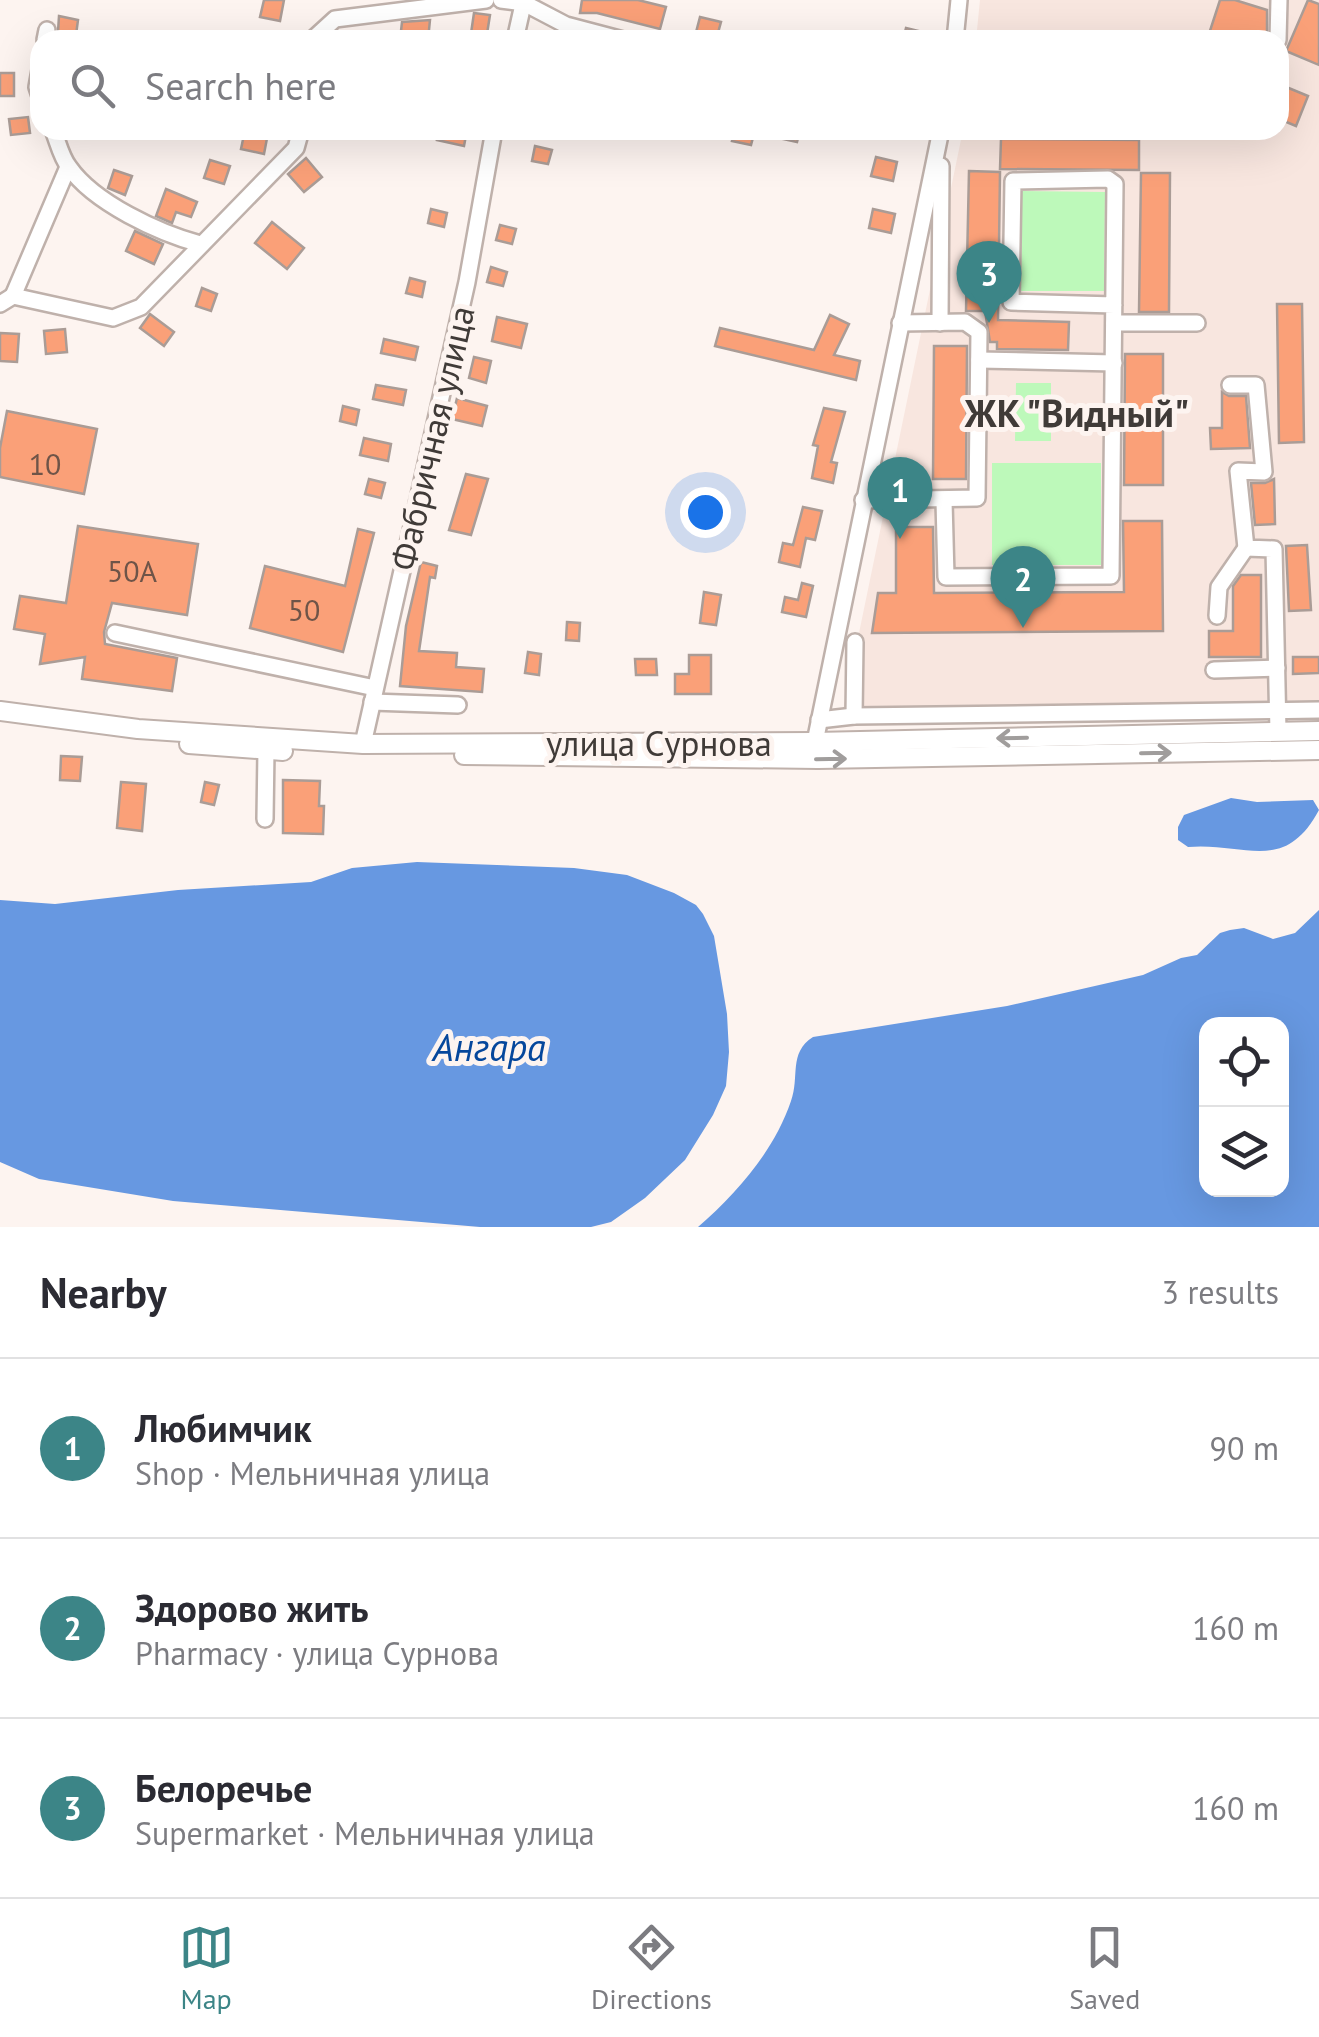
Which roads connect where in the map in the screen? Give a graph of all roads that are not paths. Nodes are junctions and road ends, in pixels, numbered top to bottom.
1 (486, 0) edge
2 (501, 0) edge
3 (960, 0) edge
4 (1280, 0) edge
5 (524, 2) edge
6 (323, 30) edge
7 (517, 30) edge
8 (585, 30) edge
9 (956, 30) edge
10 (1278, 30) edge
11 (57, 140) edge
12 (298, 140) edge
13 (492, 140) edge
14 (939, 140) edge
15 (941, 140) edge
16 (68, 167) junction
17 (200, 244) junction
18 (6, 300) edge
19 (1114, 304) junction
20 (900, 323) junction
21 (940, 323) junction
22 (1114, 323) junction
23 (1197, 323) dead end
24 (980, 360) junction
25 (1114, 362) junction
26 (1230, 385) dead end
27 (862, 500) junction
28 (944, 501) junction
29 (1246, 548) junction
30 (1217, 616) dead end
31 (114, 633) dead end
32 (855, 642) dead end
33 (1276, 668) junction
34 (1214, 670) dead end
35 (374, 695) junction
36 (458, 705) dead end
37 (1278, 710) junction
38 (1319, 710) edge
39 (0, 711) edge
40 (854, 716) junction
41 (819, 720) junction
42 (0, 722) edge
43 (1319, 731) edge
44 (1278, 732) junction
45 (815, 742) junction
46 (362, 744) junction
47 (266, 750) junction
48 (1319, 750) edge
49 (265, 818) dead end

1 - 6 street
2 - 5 street
3 - 9 street
4 - 10 street
5 - 7 street
5 - 8 street
11 - 16 street
12 - 17 street
13 - 35 street, Фабричная улица
14 - 20 street
15 - 21 street
16 - 17 street
16 - 18 street
17 - 18 street
19 - 19 street
19 - 22 street
20 - 21 street
20 - 27 street
21 - 24 street
22 - 23 street
22 - 25 street
24 - 25 street
24 - 28 street
25 - 28 street
26 - 29 street
27 - 28 street
27 - 41 street
29 - 30 street
29 - 33 street
31 - 35 street
32 - 40 street
33 - 34 street
33 - 37 street
35 - 36 street
35 - 46 street, Фабричная улица
37 - 38 street
37 - 40 street
37 - 44 street
39 - 46 main road, улица Сурнова
40 - 41 street
41 - 45 street
42 - 47 main road, улица Сурнова
43 - 44 main road, улица Сурнова
44 -> 45 main road, улица Сурнова
45 - 46 main road, улица Сурнова
47 -> 48 main road, улица Сурнова
47 - 49 street

